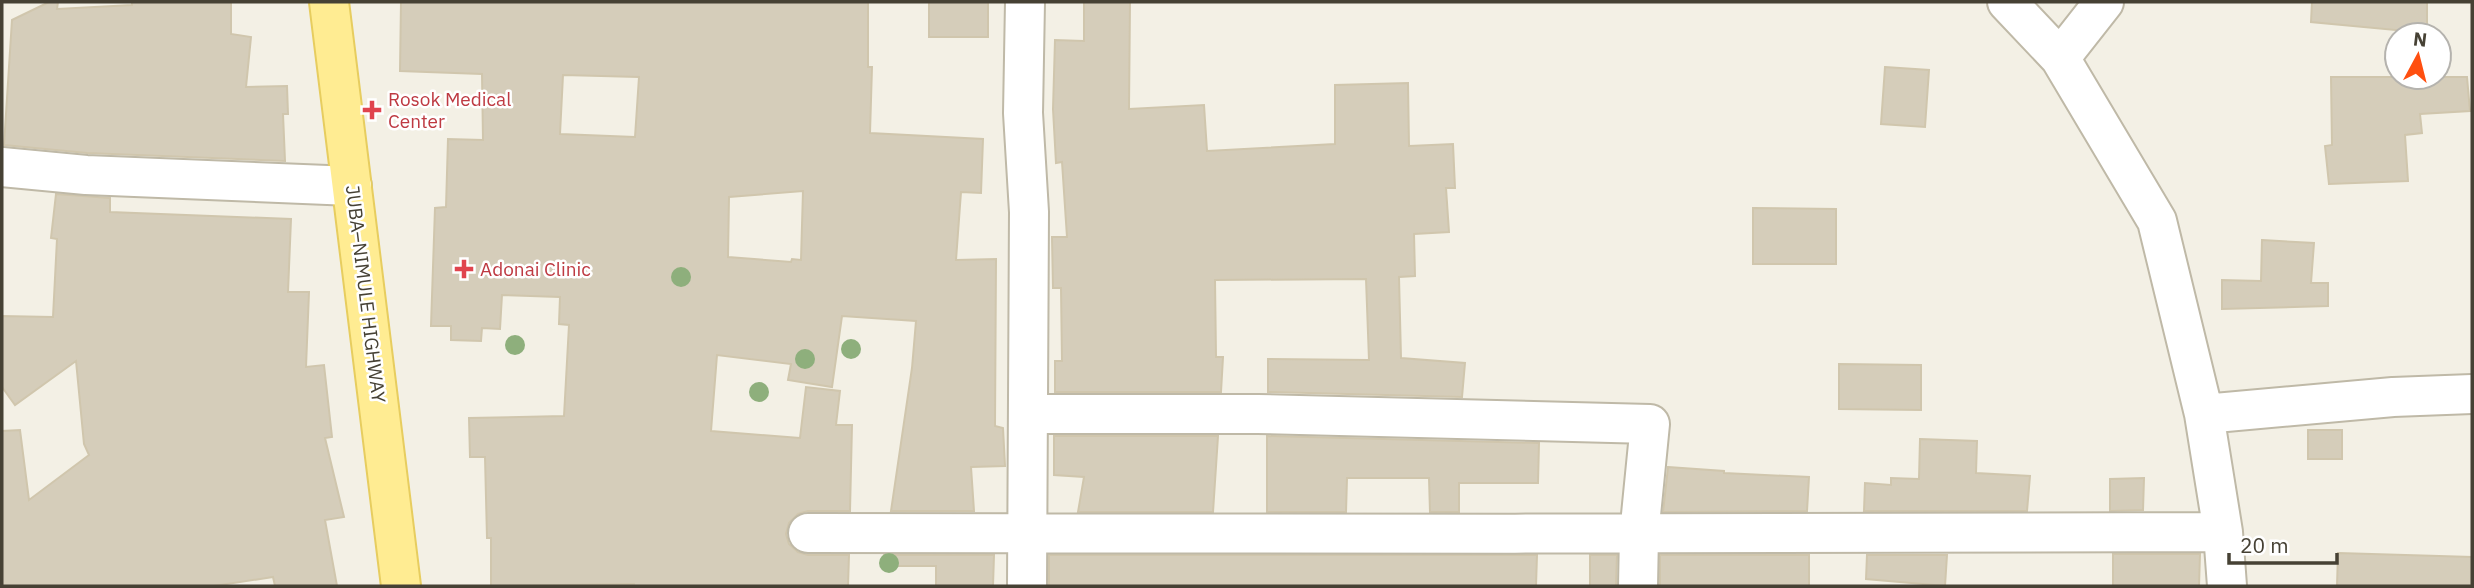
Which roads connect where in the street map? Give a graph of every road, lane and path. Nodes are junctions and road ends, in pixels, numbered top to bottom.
1 (330, 2) edge
2 (1025, 2) edge
3 (2007, 2) edge
4 (2104, 2) edge
5 (2060, 58) junction
6 (2, 167) edge
7 (352, 186) junction
8 (2472, 394) edge
9 (1028, 414) junction
10 (2204, 414) junction
11 (2223, 532) junction
12 (808, 533) dead end
13 (1027, 533) junction
14 (1639, 535) junction
15 (401, 586) edge
16 (1027, 586) edge
17 (1638, 586) edge
18 (2227, 586) edge

1 - 7 main road, JUBA–NIMULE HIGHWAY
2 - 9 street
3 - 5 street
4 - 5 street
5 - 10 street
6 - 7 street
7 - 15 main road, JUBA–NIMULE HIGHWAY
8 - 10 street
9 - 13 street
9 - 14 street
10 - 11 street
11 - 14 street
11 - 18 street
12 - 13 street
13 - 14 street
13 - 16 street
14 - 17 street

